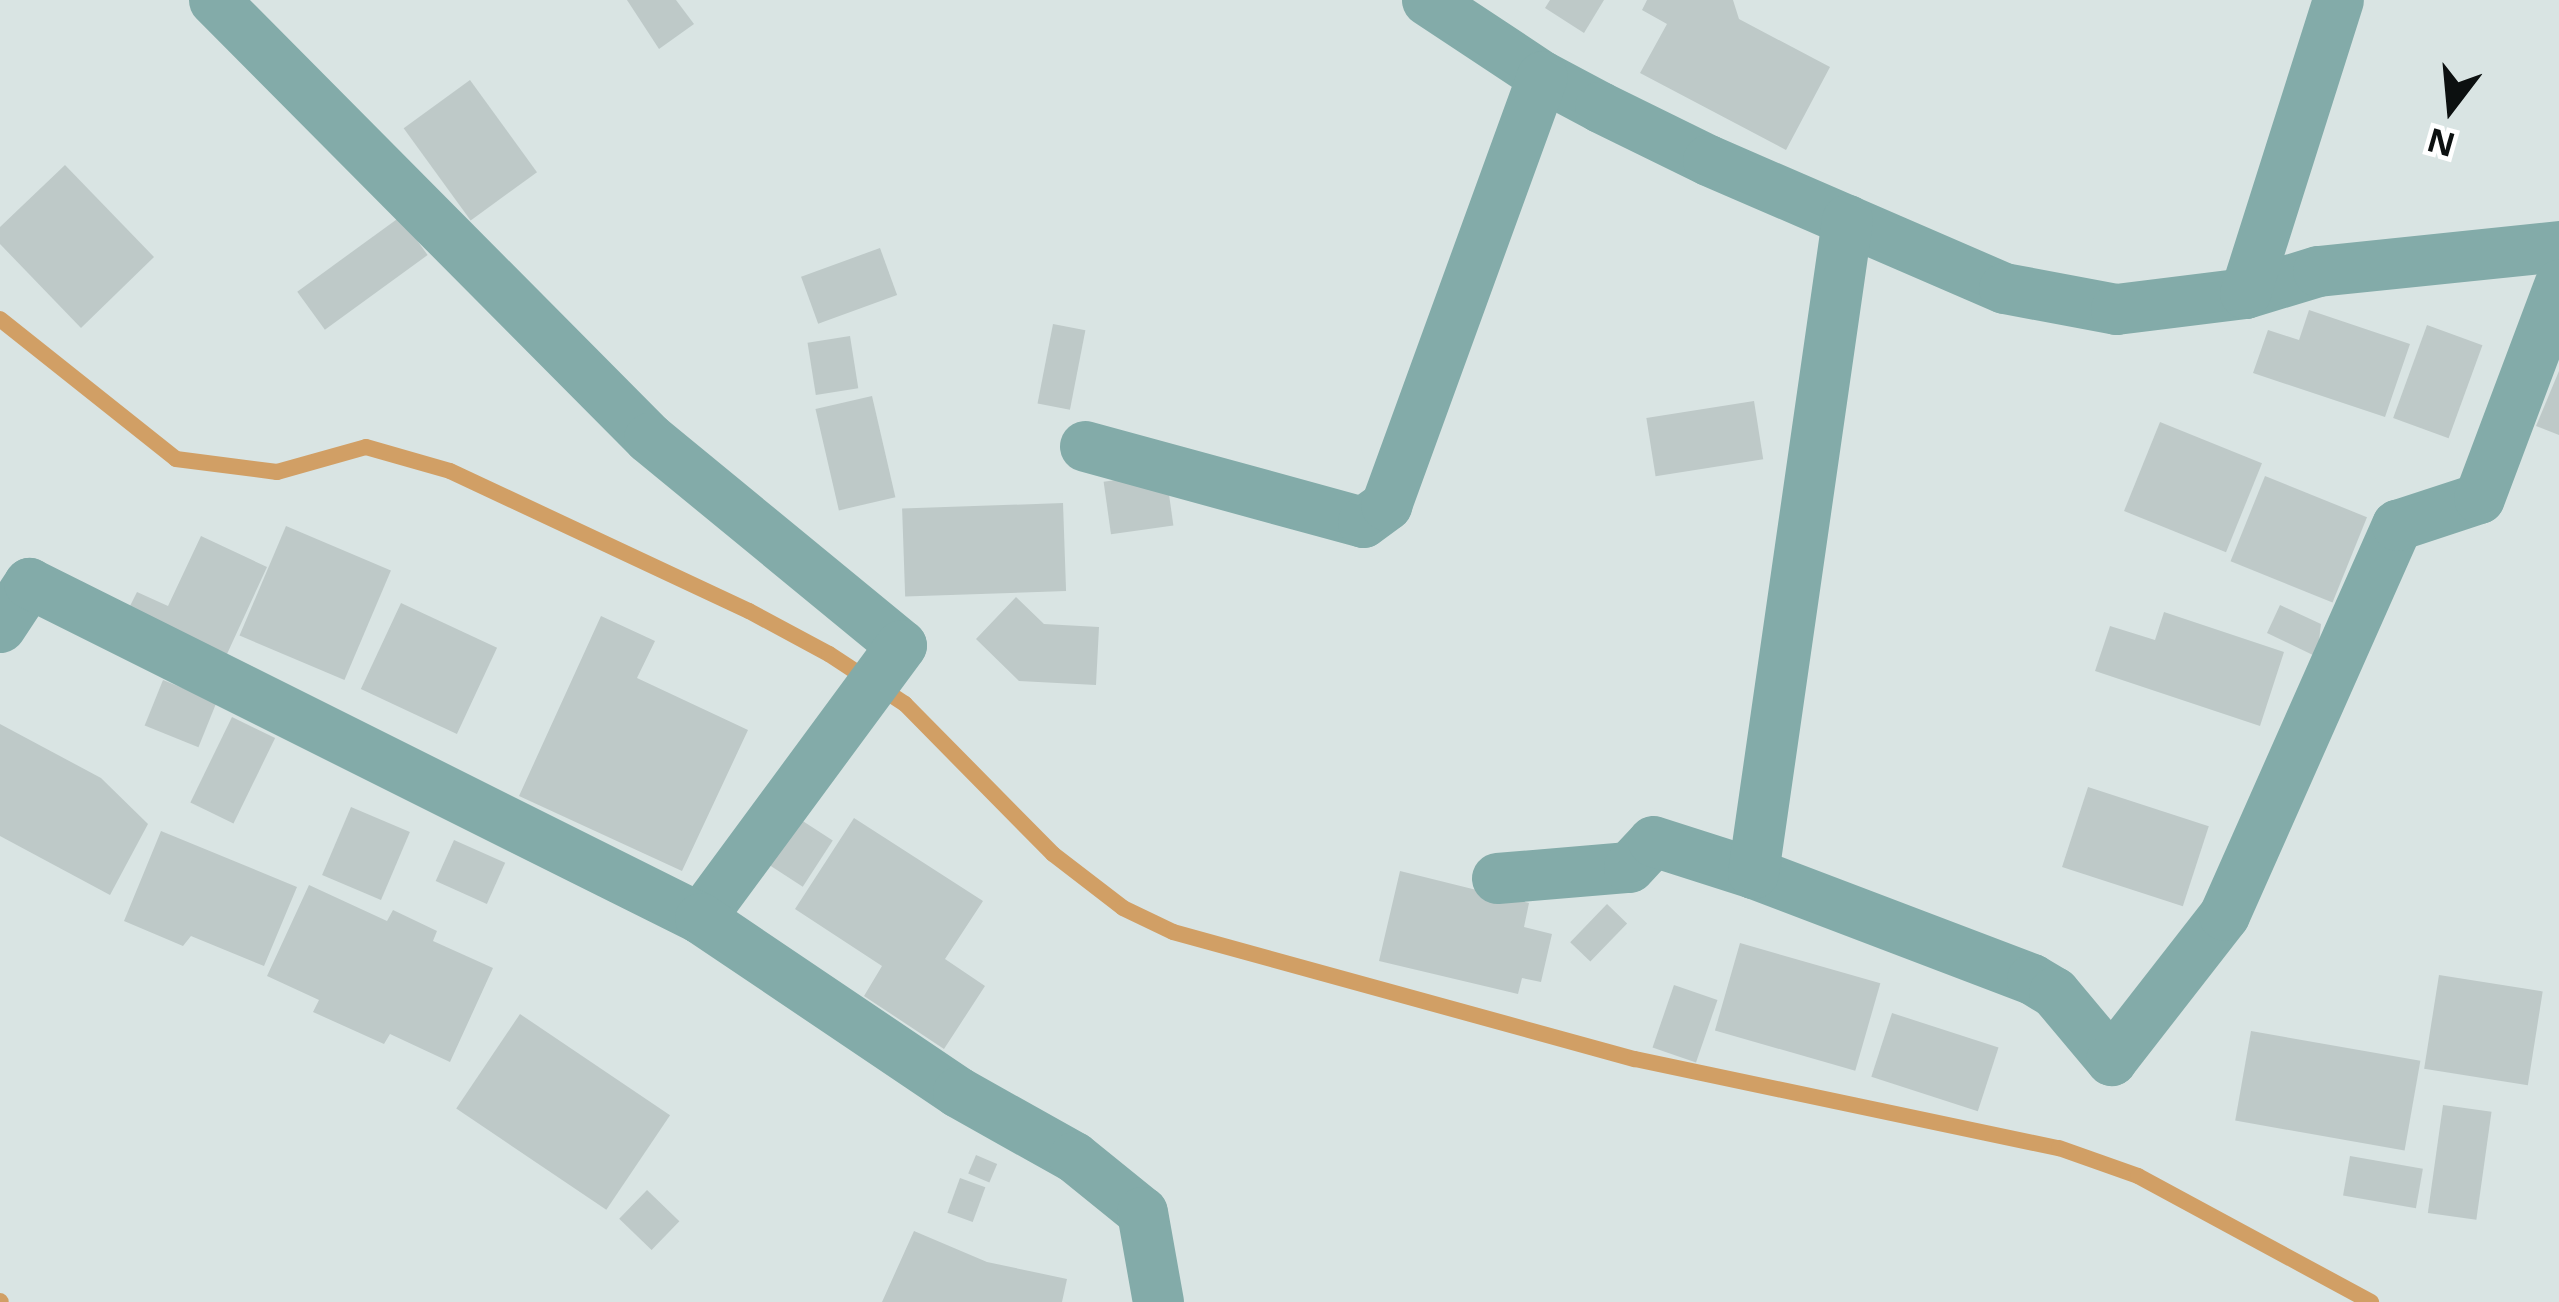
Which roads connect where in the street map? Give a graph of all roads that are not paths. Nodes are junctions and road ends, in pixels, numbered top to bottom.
1 (1427, 0) edge
2 (2338, 0) edge
3 (222, 2) edge
4 (1542, 76) junction
5 (1847, 220) junction
6 (2559, 246) edge
7 (2559, 285) edge
8 (2245, 293) junction
9 (1085, 446) dead end
10 (15, 573) edge
11 (0, 627) edge
12 (1753, 873) junction
13 (1497, 878) dead end
14 (700, 918) junction
15 (1157, 1302) edge

1 - 4 street
2 - 8 street
3 - 14 street
4 - 5 street
4 - 9 street
5 - 8 street
5 - 12 street
6 - 8 street
7 - 12 street
10 - 11 street
10 - 14 street
12 - 13 street
14 - 15 street

